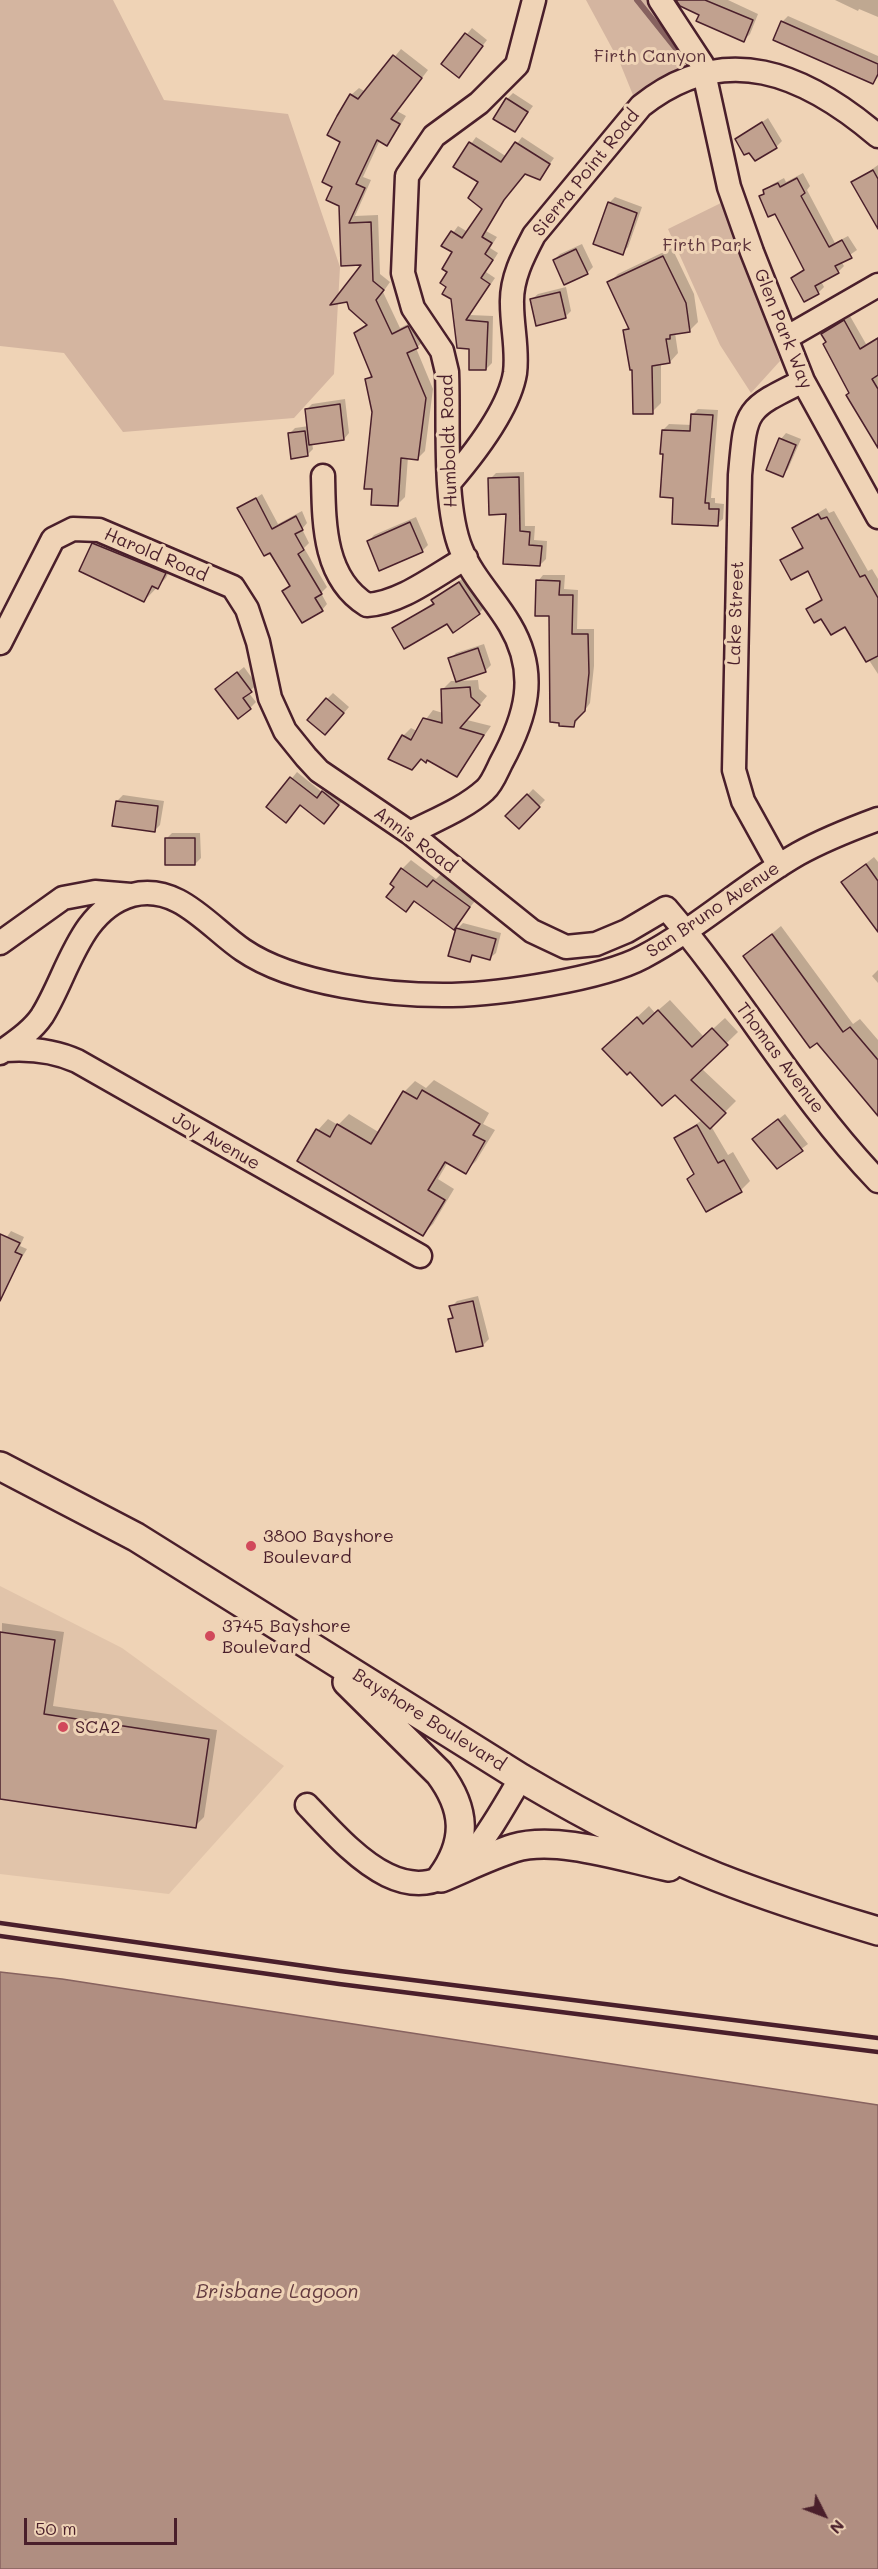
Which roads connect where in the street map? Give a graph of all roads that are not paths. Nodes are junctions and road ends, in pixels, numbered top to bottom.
1 (534, 0) edge
2 (660, 0) edge
3 (705, 71) junction
4 (878, 136) edge
5 (878, 285) edge
6 (786, 338) junction
7 (803, 381) junction
8 (323, 476) dead end
9 (450, 482) junction
10 (878, 517) edge
11 (466, 558) junction
12 (233, 587) joint
13 (0, 643) edge
14 (878, 819) edge
15 (410, 833) junction
16 (779, 866) junction
17 (131, 896) junction
18 (686, 932) junction
19 (0, 943) edge
20 (2, 1052) edge
21 (878, 1181) edge
22 (420, 1256) dead end
23 (0, 1466) edge
24 (310, 1645) junction
25 (520, 1778) junction
26 (307, 1805) dead end
27 (716, 1877) junction
28 (441, 1878) junction
29 (878, 1931) edge

1 - 9 street, Humboldt Road
2 - 3 street, Glen Park Way
3 - 4 street, Sierra Point Road
3 - 6 street, Glen Park Way
3 - 9 street, Sierra Point Road
5 - 6 street
6 - 7 street, Glen Park Way
7 - 10 street, Glen Park Way
7 - 16 street, Lake Street
8 - 11 street
9 - 11 street, Humboldt Road
11 - 15 street, Humboldt Road
12 - 13 street, Harold Road
12 - 15 street, Annis Road
14 - 16 street, San Bruno Avenue
15 - 18 street, Annis Road
16 - 18 street, San Bruno Avenue
17 - 18 street, San Bruno Avenue
17 - 19 street
17 - 20 street, San Bruno Avenue
18 - 21 street, Thomas Avenue
20 - 22 street, Joy Avenue
23 - 24 main road, Bayshore Boulevard
24 - 25 main road, Bayshore Boulevard
24 - 28 main road
25 - 27 main road, Bayshore Boulevard
25 - 28 street
26 - 28 street
27 - 28 main road
27 - 29 main road, Bayshore Boulevard

